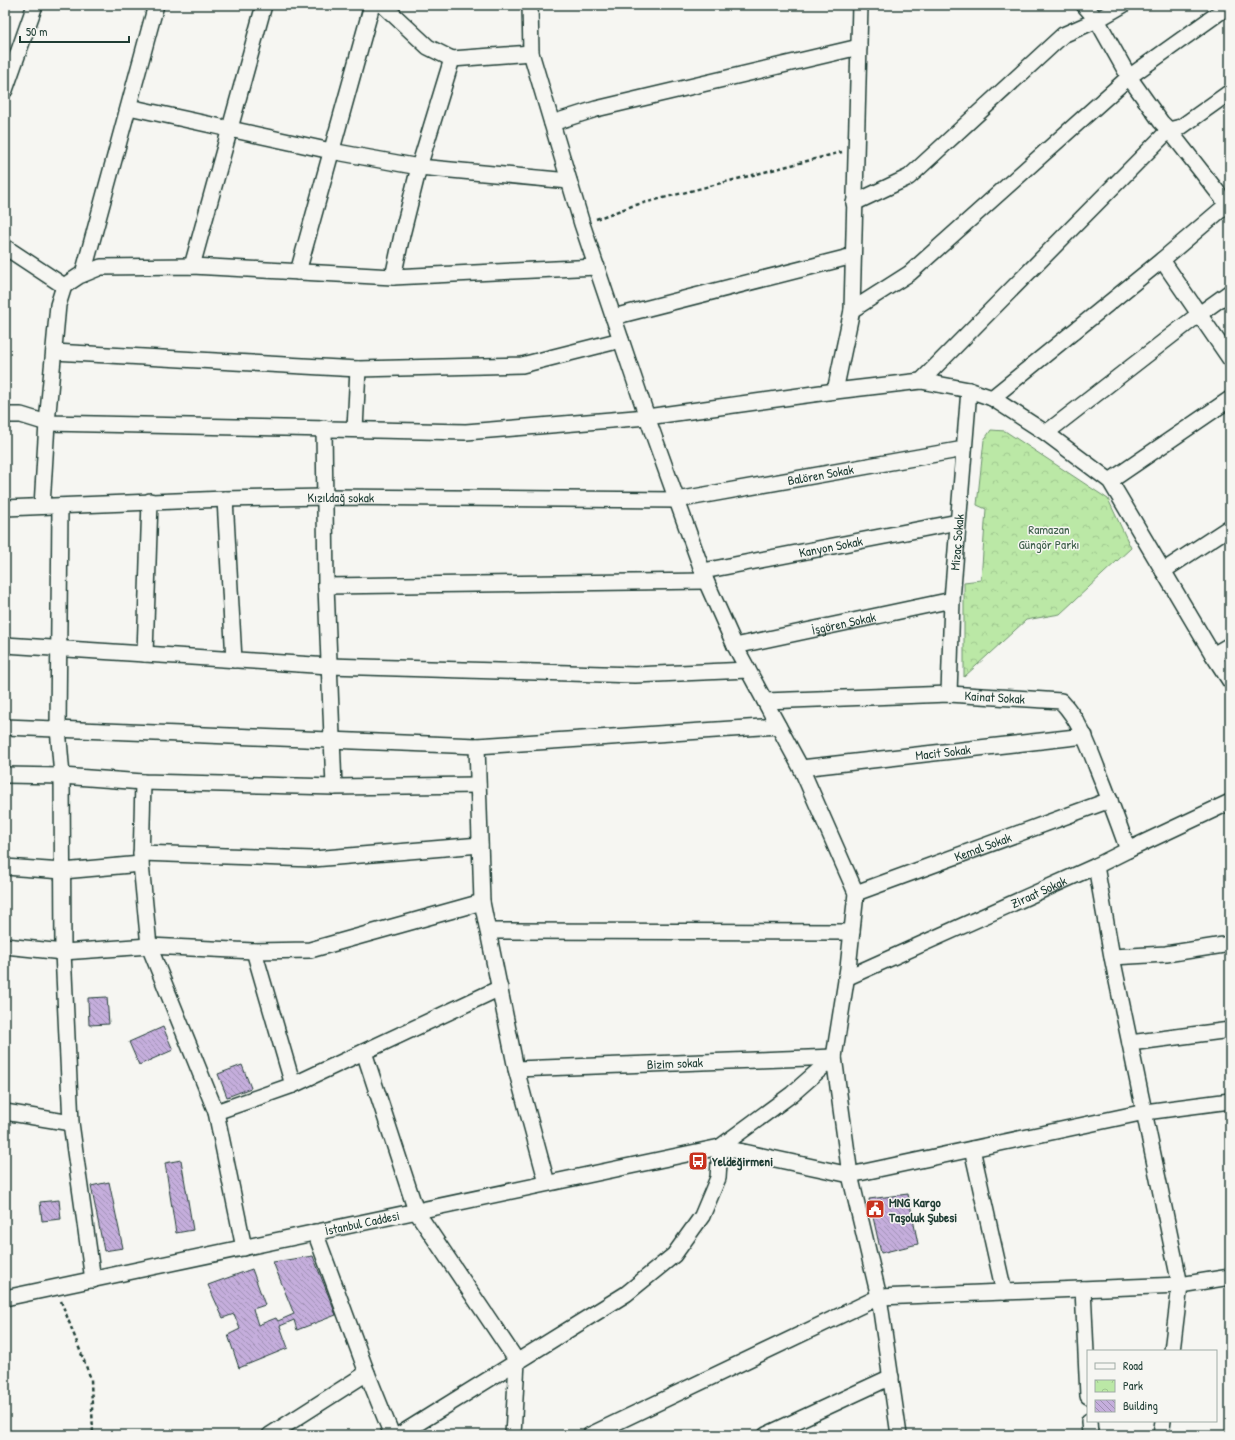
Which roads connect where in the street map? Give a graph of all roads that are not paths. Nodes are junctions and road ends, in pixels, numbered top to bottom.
1 (35, 5) edge
2 (156, 5) edge
3 (264, 5) edge
4 (372, 5) edge
5 (383, 5) edge
6 (530, 5) edge
7 (860, 5) edge
8 (1084, 5) edge
9 (1123, 5) edge
10 (1230, 5) edge
11 (1097, 20) junction
12 (860, 47) junction
13 (531, 53) junction
14 (452, 58) junction
15 (1129, 77) junction
16 (5, 90) edge
17 (1230, 92) edge
18 (129, 107) junction
19 (552, 123) junction
20 (230, 129) junction
21 (1169, 130) junction
22 (331, 151) junction
23 (419, 167) junction
24 (569, 181) junction
25 (854, 203) junction
26 (1229, 205) edge
27 (5, 247) edge
28 (853, 256) junction
29 (1162, 260) junction
30 (192, 266) junction
31 (596, 268) junction
32 (298, 272) junction
33 (83, 274) junction
34 (393, 277) junction
35 (64, 286) junction
36 (1230, 292) edge
37 (852, 310) junction
38 (1198, 315) junction
39 (613, 317) junction
40 (621, 340) junction
41 (54, 352) junction
42 (1230, 359) edge
43 (358, 369) junction
44 (921, 381) junction
45 (969, 390) junction
46 (836, 391) junction
47 (992, 398) junction
48 (1230, 399) edge
49 (5, 415) edge
50 (647, 417) junction
51 (47, 423) junction
52 (324, 428) junction
53 (355, 429) junction
54 (1046, 433) junction
55 (964, 449) junction
56 (1110, 481) junction
57 (324, 498) junction
58 (225, 499) junction
59 (677, 500) junction
60 (150, 501) junction
61 (42, 506) junction
62 (60, 506) junction
63 (5, 508) edge
64 (958, 522) junction
65 (1230, 527) edge
66 (1163, 571) junction
67 (704, 576) junction
68 (326, 586) junction
69 (952, 600) junction
70 (5, 645) edge
71 (1230, 645) edge
72 (735, 646) junction
73 (58, 648) junction
74 (145, 654) junction
75 (1213, 655) junction
76 (234, 660) junction
77 (329, 666) junction
78 (748, 670) junction
79 (1230, 681) edge
80 (950, 694) junction
81 (765, 701) junction
82 (778, 726) junction
83 (5, 727) edge
84 (58, 728) junction
85 (1085, 736) junction
86 (332, 739) junction
87 (476, 746) junction
88 (801, 768) junction
89 (5, 775) edge
90 (62, 776) junction
91 (143, 782) junction
92 (478, 785) junction
93 (334, 787) junction
94 (1110, 800) junction
95 (1230, 802) edge
96 (480, 845) junction
97 (1128, 850) junction
98 (141, 858) junction
99 (1096, 866) junction
100 (5, 867) edge
101 (63, 871) junction
102 (856, 893) junction
103 (482, 902) junction
104 (488, 930) junction
105 (852, 932) junction
106 (1230, 944) edge
107 (5, 946) edge
108 (149, 946) junction
109 (254, 951) junction
110 (63, 952) junction
111 (1112, 956) junction
112 (846, 978) junction
113 (500, 988) junction
114 (1230, 1030) edge
115 (1130, 1043) junction
116 (364, 1052) junction
117 (834, 1057) junction
118 (516, 1069) junction
119 (293, 1085) junction
120 (1230, 1101) edge
121 (5, 1112) edge
122 (216, 1112) junction
123 (1144, 1112) junction
124 (71, 1123) junction
125 (720, 1147) junction
126 (972, 1149) junction
127 (850, 1175) junction
128 (547, 1183) junction
129 (416, 1211) junction
130 (315, 1232) junction
131 (244, 1248) junction
132 (1230, 1277) edge
133 (93, 1280) junction
134 (1180, 1285) junction
135 (1083, 1289) junction
136 (1004, 1292) junction
137 (879, 1297) junction
138 (5, 1298) edge
139 (1172, 1350) edge
140 (517, 1361) junction
141 (367, 1373) junction
142 (1087, 1375) edge
143 (891, 1377) junction
144 (1089, 1422) edge
145 (1163, 1422) edge
146 (270, 1435) edge
147 (392, 1435) edge
148 (399, 1435) edge
149 (513, 1435) edge
150 (590, 1435) edge
151 (766, 1435) edge
152 (899, 1435) edge
153 (1090, 1435) edge
154 (1161, 1435) edge

1 - 16 street
2 - 18 street
3 - 20 street
4 - 22 street
5 - 14 street
6 - 13 street
7 - 12 street
8 - 11 street
9 - 11 street
10 - 15 street
11 - 15 street
11 - 25 street
12 - 19 street
12 - 25 street
13 - 14 street
13 - 19 street
14 - 23 street
15 - 21 street
15 - 37 street
17 - 21 street
18 - 20 street
18 - 33 street
19 - 24 street
20 - 22 street
20 - 30 street
21 - 26 street
21 - 44 street
22 - 23 street
22 - 32 street
23 - 24 street
23 - 34 street
24 - 31 street
25 - 28 street
26 - 29 street
27 - 35 street
28 - 37 street
28 - 39 street
29 - 38 street
29 - 47 street
30 - 32 street
30 - 33 street
31 - 34 street
31 - 39 street
32 - 34 street
33 - 35 street
35 - 41 street
36 - 38 street
37 - 46 street
38 - 42 street
38 - 54 street
39 - 40 street
40 - 43 street
40 - 50 street
41 - 43 street
41 - 51 street
43 - 53 street
44 - 45 street
44 - 46 street
45 - 47 street
45 - 55 street, Mizaç Sokak
46 - 50 street
47 - 54 street
48 - 56 street
49 - 51 street
50 - 53 street
50 - 59 street
51 - 52 street
51 - 61 street
52 - 53 street
52 - 57 street
54 - 56 street
55 - 59 street, Balören Sokak
55 - 64 street, Mizaç Sokak
56 - 66 street
57 - 58 street, Kızıldağ sokak
57 - 59 street, Kızıldağ sokak
57 - 68 street
58 - 60 street, Kızıldağ sokak
58 - 76 street
59 - 67 street
60 - 62 street, Kızıldağ sokak
60 - 74 street
61 - 62 street, Kızıldağ sokak
61 - 63 street, Kızıldağ sokak
62 - 73 street
64 - 67 street, Kanyon Sokak
64 - 69 street, Mizaç Sokak
65 - 66 street
66 - 75 street
67 - 68 street, Kanyon Sokak
67 - 72 street
68 - 77 street
69 - 72 street, İşgören Sokak
69 - 80 street, Mizaç Sokak
70 - 73 street
71 - 75 street
72 - 78 street
73 - 74 street
73 - 84 street
74 - 76 street
75 - 79 street
76 - 77 street
77 - 78 street
77 - 86 street
78 - 81 street
80 - 81 street, Kainat Sokak
80 - 85 street, Kainat Sokak
81 - 82 street
82 - 87 street
82 - 88 street
83 - 84 street
84 - 86 street
84 - 90 street
85 - 88 street, Macit Sokak
85 - 94 street, Kainat Sokak
86 - 87 street
86 - 93 street
87 - 92 street
88 - 102 street
89 - 90 street
90 - 91 street
90 - 101 street
91 - 93 street
91 - 98 street
92 - 93 street
92 - 96 street
94 - 97 street, Kainat Sokak
94 - 102 street, Kemal Sokak
95 - 97 street, Ziraat Sokak
96 - 98 street
96 - 103 street
97 - 99 street, Ziraat Sokak
98 - 101 street
98 - 108 street
99 - 111 street
99 - 112 street, Ziraat Sokak
100 - 101 street
101 - 110 street
102 - 105 street
103 - 104 street
103 - 109 street
104 - 105 street
104 - 113 street
105 - 112 street
106 - 111 street
107 - 110 street
108 - 109 street
108 - 110 street
108 - 122 street
109 - 119 street
110 - 124 street
111 - 115 street
112 - 117 street
113 - 116 street
113 - 118 street
114 - 115 street
115 - 123 street
116 - 119 street
116 - 129 street
117 - 118 street, Bizim sokak
117 - 125 street
117 - 127 street
118 - 128 street
119 - 122 street
120 - 123 street
121 - 124 street
122 - 131 street
123 - 126 street
123 - 134 street
124 - 133 street
125 - 127 street
125 - 128 street, İstanbul Caddesi
125 - 140 street
126 - 127 street
126 - 136 street
127 - 137 street
128 - 129 street, İstanbul Caddesi
129 - 130 street, İstanbul Caddesi
129 - 140 street
130 - 131 street, İstanbul Caddesi
130 - 141 street
131 - 133 street, İstanbul Caddesi
132 - 134 street
133 - 138 street, İstanbul Caddesi
134 - 135 street
134 - 139 street
135 - 136 street
135 - 142 street
136 - 137 street
137 - 143 street
137 - 150 street
140 - 148 street
140 - 149 street
141 - 146 street
141 - 147 street
143 - 151 street
143 - 152 street
144 - 153 street
145 - 154 street

